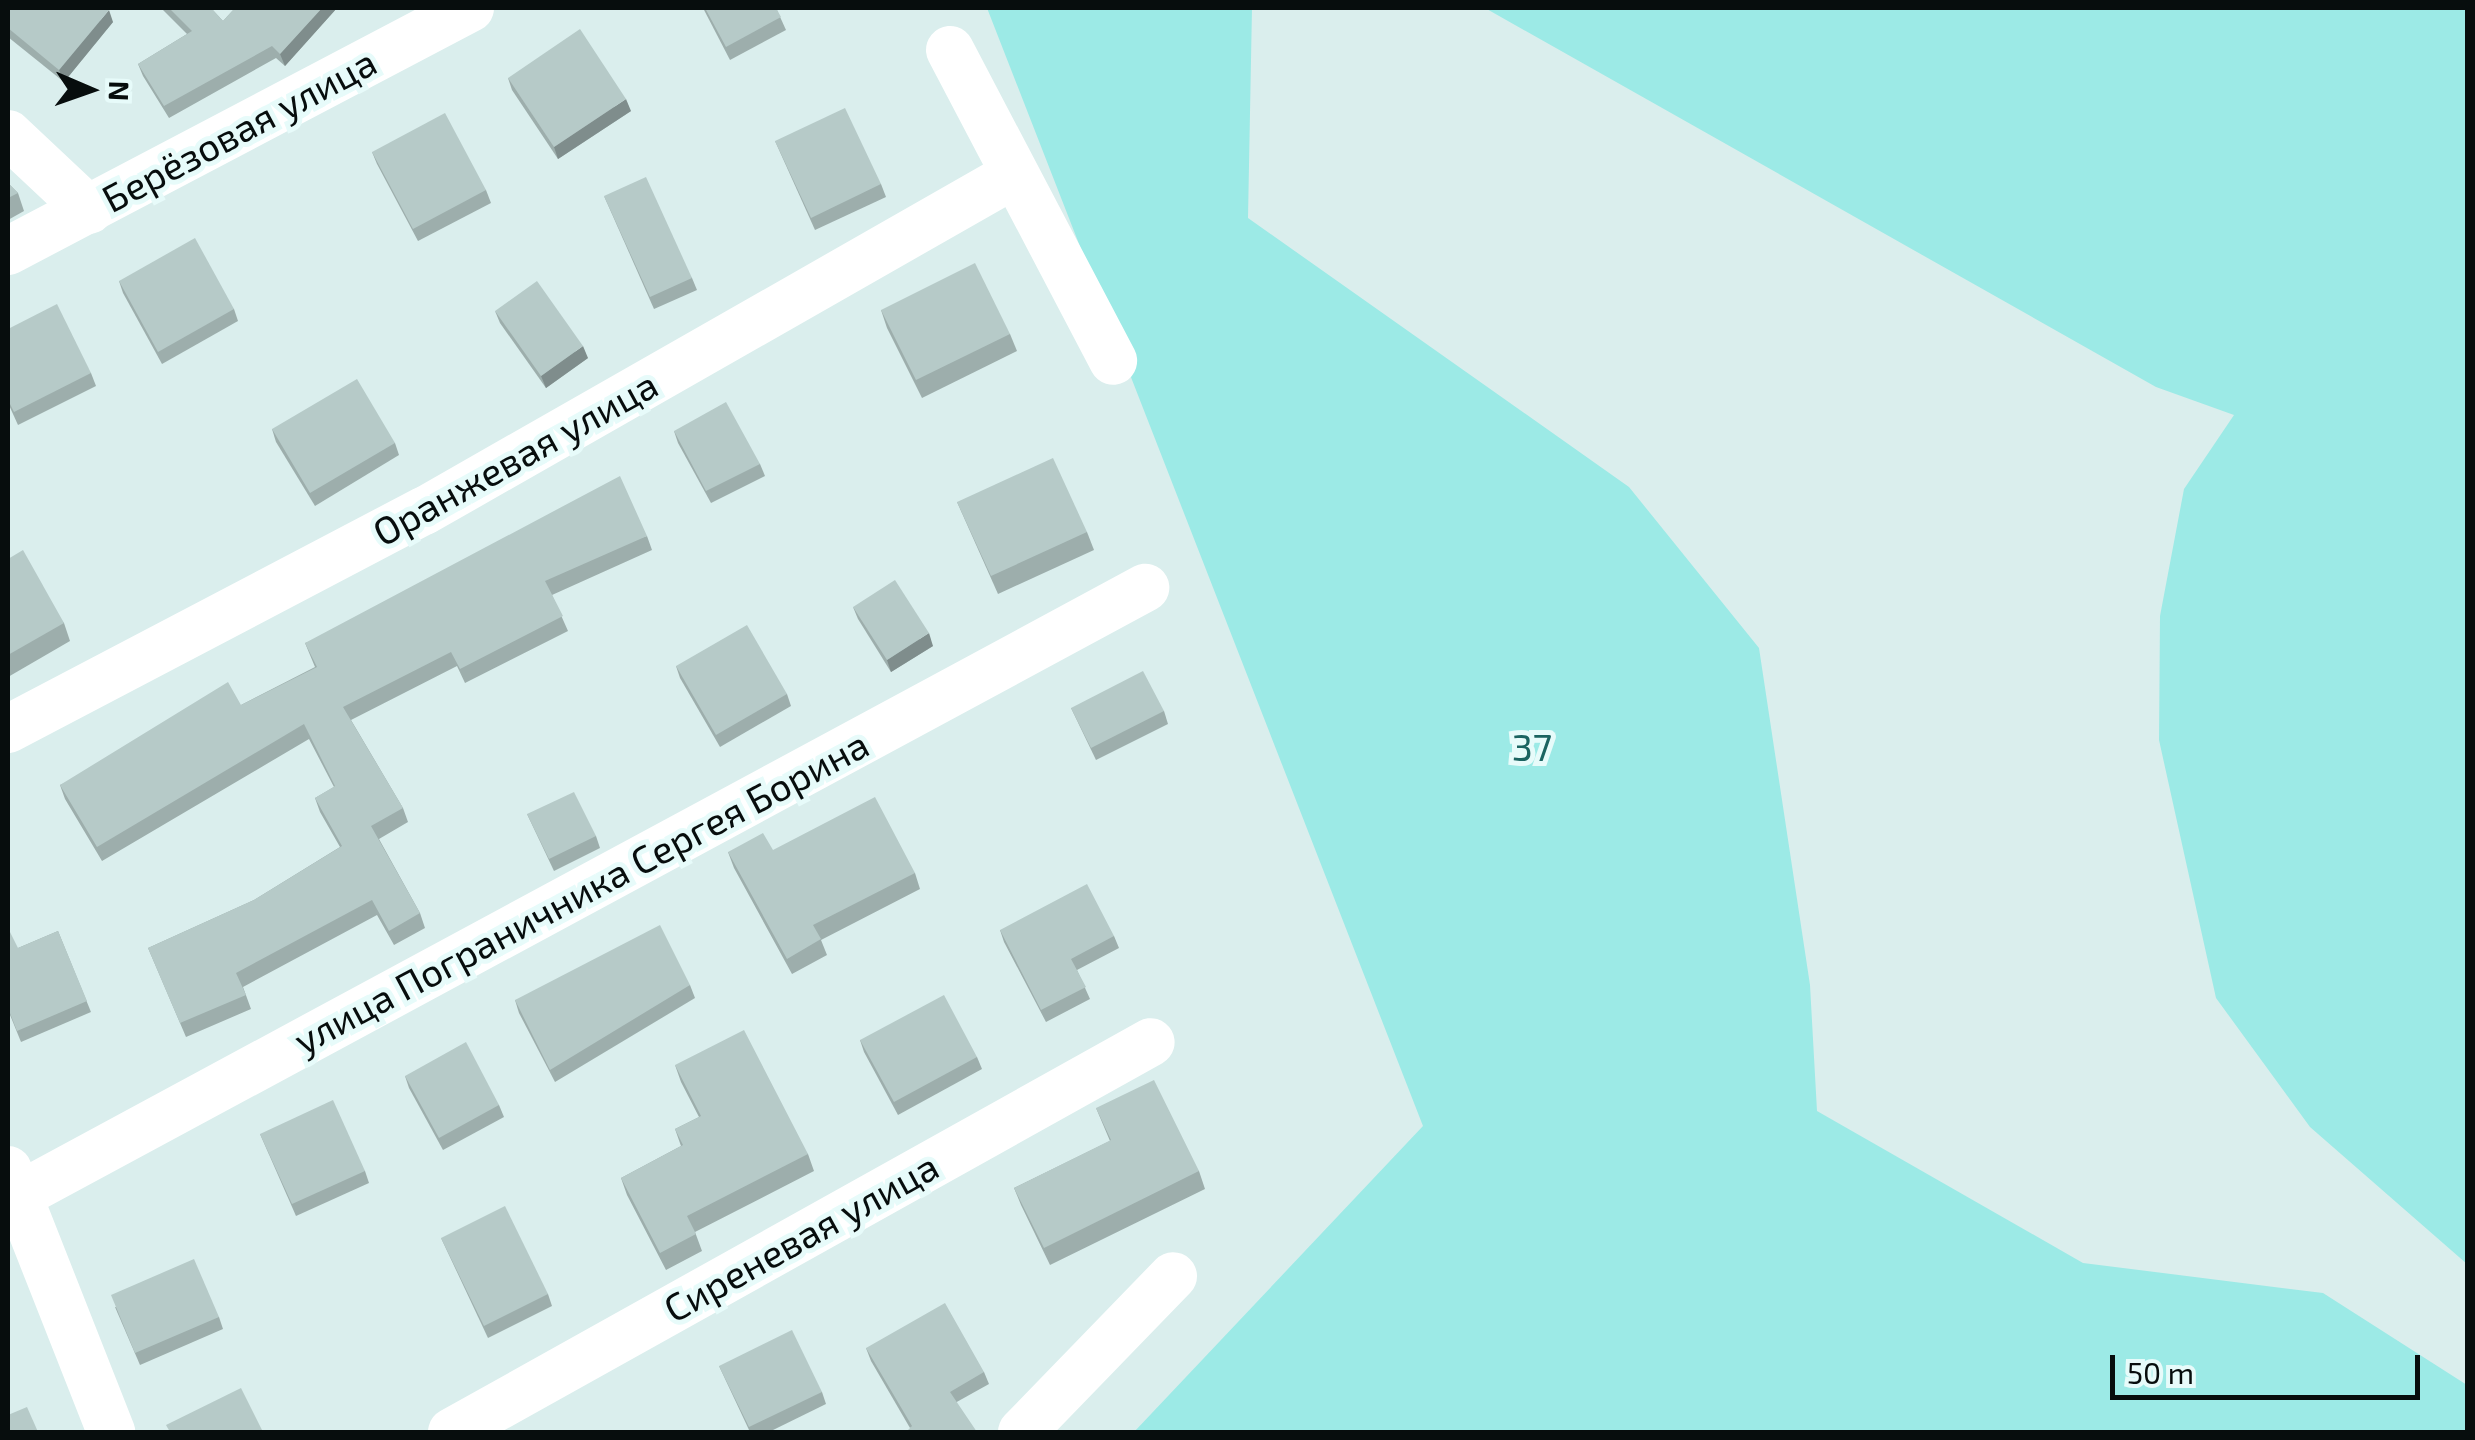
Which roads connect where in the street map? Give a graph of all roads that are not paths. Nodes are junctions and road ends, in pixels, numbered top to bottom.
1 (470, 8) edge
2 (950, 50) dead end
3 (8, 134) edge
4 (1015, 174) junction
5 (90, 210) junction
6 (8, 251) edge
7 (1113, 361) dead end
8 (1144, 588) dead end
9 (8, 729) edge
10 (1151, 1042) dead end
11 (13, 1183) edge
12 (1173, 1276) dead end
13 (110, 1432) edge
14 (452, 1432) edge
15 (1022, 1432) edge

1 - 5 street, Берёзовая улица
2 - 4 street
3 - 5 street
4 - 7 street
4 - 9 street, Оранжевая улица
5 - 6 street, Берёзовая улица
8 - 11 street, улица Пограничника Сергея Борина
10 - 14 street, Сиреневая улица
11 - 13 street
12 - 15 street

